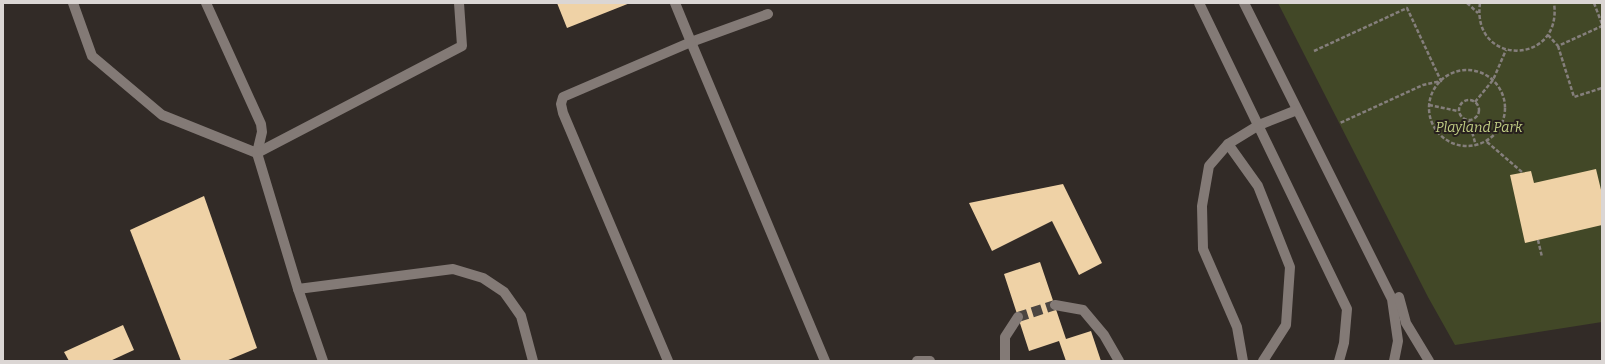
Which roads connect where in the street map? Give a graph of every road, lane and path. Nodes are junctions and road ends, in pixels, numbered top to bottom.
1 (73, 3) edge
2 (206, 3) edge
3 (459, 3) edge
4 (675, 3) edge
5 (1199, 3) edge
6 (1244, 3) edge
7 (1467, 3) edge
8 (1480, 3) edge
9 (1554, 3) edge
10 (1594, 3) edge
11 (1478, 13) junction
12 (768, 14) dead end
13 (1602, 25) edge
14 (1548, 35) junction
15 (691, 42) junction
16 (1558, 46) junction
17 (1506, 50) junction
18 (1314, 51) dead end
19 (1493, 80) junction
20 (1441, 81) junction
21 (1602, 88) edge
22 (1475, 102) junction
23 (1429, 105) junction
24 (1297, 110) junction
25 (1458, 111) junction
26 (1469, 121) junction
27 (1340, 123) dead end
28 (1259, 125) junction
29 (1487, 142) junction
30 (1228, 144) junction
31 (1476, 146) junction
32 (257, 153) junction
33 (1522, 172) dead end
34 (1538, 240) dead end
35 (1542, 257) dead end
36 (298, 289) junction
37 (1399, 297) dead end
38 (1055, 305) tunnel mouth
39 (1018, 317) tunnel mouth
40 (323, 361) edge
41 (533, 361) edge
42 (668, 361) edge
43 (826, 361) edge
44 (918, 361) edge
45 (930, 361) edge
46 (1005, 361) edge
47 (1119, 361) edge
48 (1243, 361) edge
49 (1263, 361) edge
50 (1339, 361) edge
51 (1394, 361) edge
52 (1428, 361) edge

1 - 32 street
2 - 32 street
3 - 32 street
4 - 15 street
5 - 28 street
6 - 24 street
7 - 11 path
8 - 11 path
9 - 14 path
10 - 13 path
11 - 17 path
12 - 15 street
13 - 16 path
14 - 16 path
14 - 17 path
15 - 42 street
15 - 43 street
16 - 21 path
17 - 19 path
18 - 20 path
19 - 20 path
19 - 22 path
19 - 29 path
20 - 23 path
20 - 27 path
22 - 25 path
22 - 26 path
23 - 25 path
23 - 31 path
24 - 28 street
24 - 51 street
25 - 26 path
26 - 31 path
28 - 30 street
28 - 50 street
29 - 31 path
29 - 33 path
30 - 48 street
30 - 49 street
32 - 36 street
34 - 35 path
36 - 40 street
36 - 41 street
37 - 52 street
38 - 47 street
39 - 46 street
44 - 45 street

